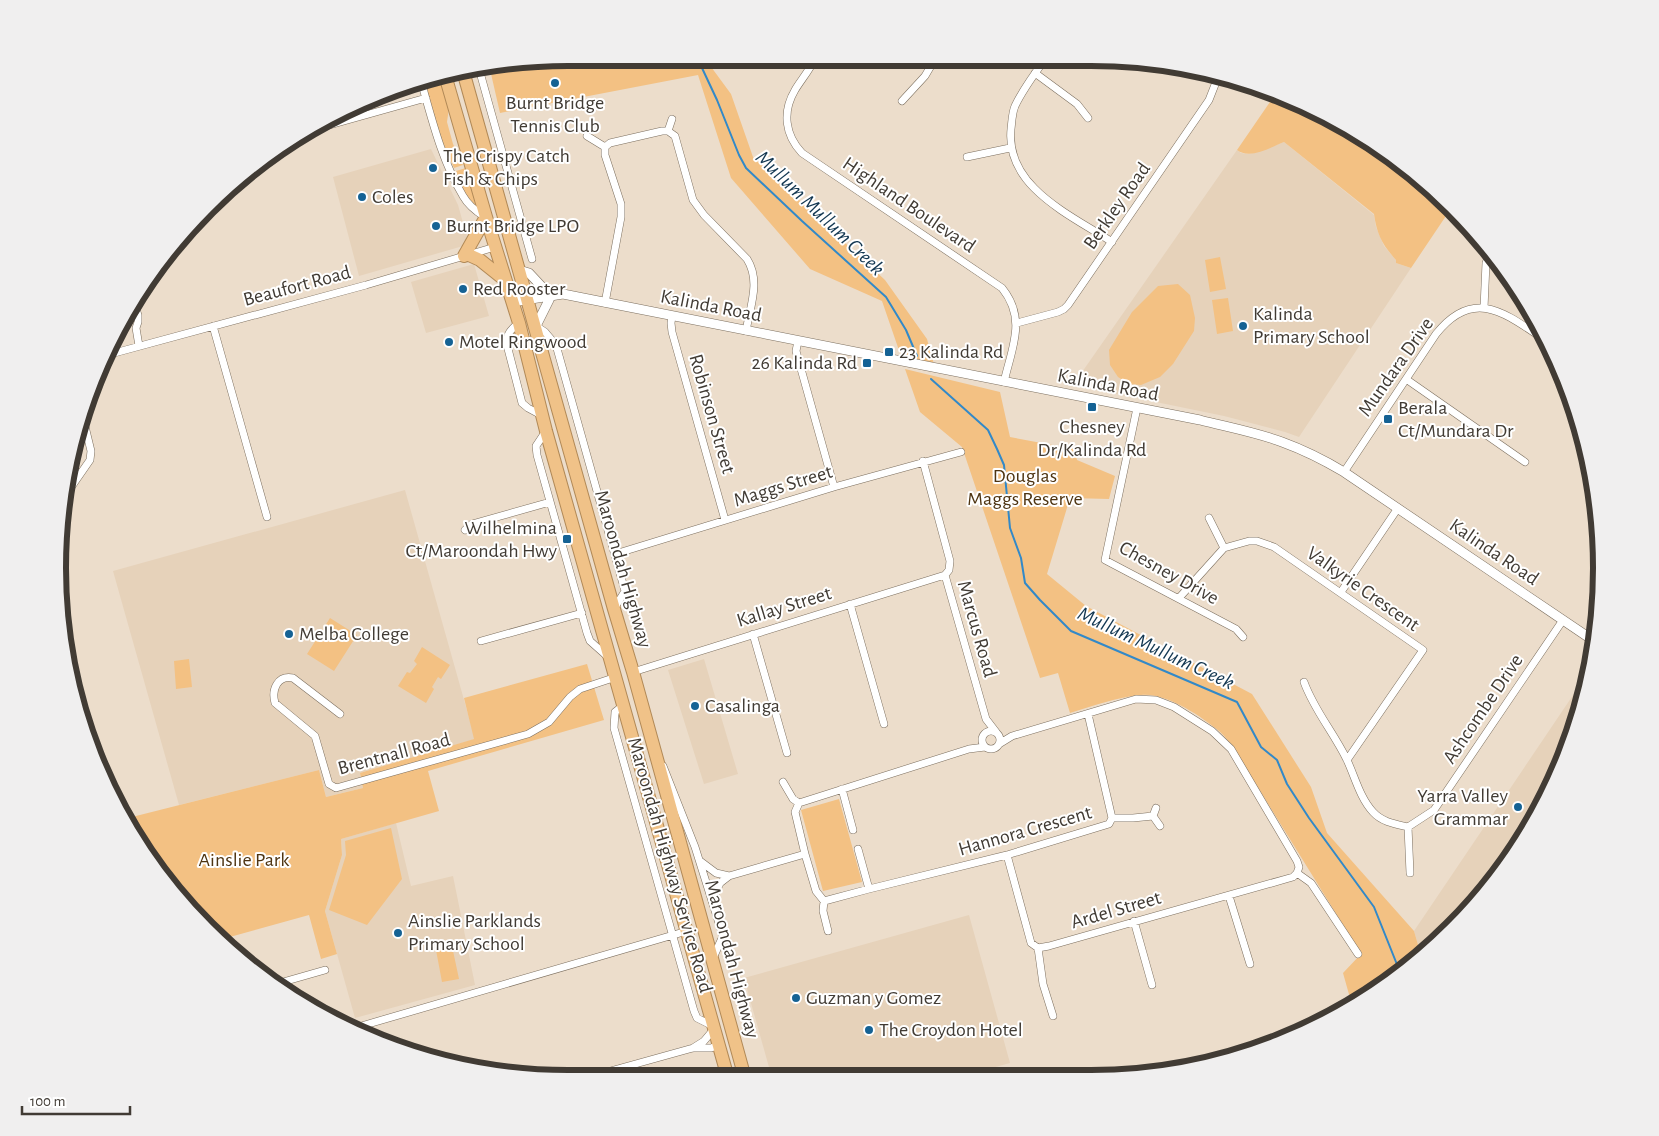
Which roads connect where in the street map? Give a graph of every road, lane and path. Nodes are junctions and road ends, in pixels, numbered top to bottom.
1 (810, 66) edge
2 (931, 66) edge
3 (1040, 66) edge
4 (1035, 73) junction
5 (480, 75) edge
6 (465, 77) edge
7 (447, 81) edge
8 (1216, 82) edge
9 (423, 88) edge
10 (426, 98) junction
11 (902, 101) dead end
12 (1088, 118) dead end
13 (672, 119) dead end
14 (340, 121) edge
15 (668, 131) junction
16 (587, 136) dead end
17 (605, 147) junction
18 (1010, 148) junction
19 (967, 156) dead end
20 (512, 188) junction
21 (497, 191) junction
22 (486, 217) junction
23 (512, 242) junction
24 (1112, 242) junction
25 (495, 247) junction
26 (466, 256) junction
27 (532, 259) dead end
28 (1487, 261) edge
29 (519, 270) junction
30 (505, 280) junction
31 (544, 289) junction
32 (563, 294) junction
33 (527, 296) junction
34 (511, 298) junction
35 (550, 298) junction
36 (605, 303) junction
37 (1484, 308) junction
38 (137, 311) edge
39 (672, 316) junction
40 (1017, 324) junction
41 (213, 326) junction
42 (536, 326) junction
43 (746, 330) junction
44 (1534, 332) edge
45 (798, 341) junction
46 (139, 346) junction
47 (115, 353) edge
48 (1406, 379) junction
49 (1004, 382) junction
50 (1137, 408) junction
51 (86, 429) edge
52 (546, 431) junction
53 (961, 452) dead end
54 (923, 461) junction
55 (1524, 462) dead end
56 (1344, 472) junction
57 (74, 483) edge
58 (834, 487) junction
59 (550, 502) junction
60 (1398, 508) junction
61 (267, 517) dead end
62 (1209, 518) dead end
63 (725, 520) junction
64 (465, 530) dead end
65 (1224, 548) junction
66 (615, 554) junction
67 (945, 575) junction
68 (1341, 592) junction
69 (1179, 598) junction
70 (850, 604) junction
71 (614, 609) junction
72 (582, 613) junction
73 (1563, 620) junction
74 (753, 634) junction
75 (1242, 637) dead end
76 (1587, 637) edge
77 (481, 640) dead end
78 (611, 658) junction
79 (633, 672) junction
80 (616, 676) junction
81 (1304, 682) dead end
82 (624, 705) junction
83 (340, 714) dead end
84 (1088, 714) junction
85 (986, 719) junction
86 (884, 724) dead end
87 (997, 732) junction
88 (983, 736) junction
89 (1012, 736) junction
90 (999, 744) junction
91 (653, 745) junction
92 (985, 747) junction
93 (969, 750) junction
94 (788, 753) dead end
95 (1347, 760) junction
96 (783, 782) dead end
97 (842, 789) junction
98 (799, 803) junction
99 (1156, 808) dead end
100 (1154, 816) junction
101 (1112, 818) junction
102 (1160, 826) dead end
103 (1408, 827) junction
104 (853, 830) dead end
105 (858, 849) dead end
106 (805, 854) junction
107 (1007, 855) junction
108 (700, 861) junction
109 (1297, 873) junction
110 (1410, 873) dead end
111 (729, 876) junction
112 (869, 889) junction
113 (1229, 896) junction
114 (824, 900) junction
115 (712, 901) junction
116 (1134, 921) junction
117 (688, 931) junction
118 (828, 931) dead end
119 (673, 936) junction
120 (1038, 948) junction
121 (1358, 954) dead end
122 (713, 959) junction
123 (1250, 964) dead end
124 (325, 970) dead end
125 (284, 982) edge
126 (1152, 985) dead end
127 (1053, 1016) dead end
128 (361, 1025) edge
129 (714, 1028) junction
130 (734, 1036) junction
131 (719, 1045) junction
132 (693, 1048) junction
133 (724, 1064) junction
134 (614, 1070) edge
135 (721, 1070) edge
136 (726, 1070) edge
137 (743, 1070) edge

1 - 40 street, Highland Boulevard
2 - 11 street
3 - 4 street
4 - 12 street
4 - 18 street
5 - 20 street
6 - 21 highway, Maroondah Highway
7 - 22 highway, Maroondah Highway
8 - 24 street, Berkley Road
9 - 10 street
10 - 14 street
10 - 22 street
13 - 15 street
15 - 17 street
15 - 43 street
16 - 17 street
17 - 36 street
18 - 19 street
18 - 24 street
20 - 21 street
20 - 27 street
21 - 23 highway, Maroondah Highway
22 - 25 highway, Maroondah Highway
22 - 26 highway
23 - 25 highway
23 - 29 highway, Maroondah Highway
24 - 40 street, Berkley Road
25 - 26 street, Beaufort Road
25 - 30 highway, Maroondah Highway
26 - 30 highway
26 - 41 street, Beaufort Road
28 - 37 street
29 - 31 street
29 - 33 highway, Maroondah Highway
30 - 34 highway, Maroondah Highway
31 - 32 street, Kalinda Road
31 - 33 street, Kalinda Road
32 - 35 street, Kalinda Road
32 - 36 street, Kalinda Road
33 - 34 street, Kalinda Road
33 - 35 street, Kalinda Road
33 - 42 highway, Maroondah Highway
34 - 52 highway, Maroondah Highway
35 - 42 street
36 - 39 street, Kalinda Road
37 - 44 street, Mundara Drive
37 - 48 street, Mundara Drive
38 - 46 street
39 - 43 street, Kalinda Road
39 - 63 street, Robinson Street
40 - 49 street, Highland Boulevard
41 - 46 street, Beaufort Road
41 - 61 street
42 - 66 street
42 - 71 highway, Maroondah Highway
43 - 45 street, Kalinda Road
45 - 49 street, Kalinda Road
45 - 58 street
46 - 47 street, Beaufort Road
48 - 55 street
48 - 56 street, Mundara Drive
49 - 50 street, Kalinda Road
50 - 56 street, Kalinda Road
50 - 69 street, Chesney Drive
51 - 57 street
52 - 59 street
52 - 78 highway, Maroondah Highway
53 - 54 street, Maggs Street
54 - 58 street, Maggs Street
54 - 67 street, Marcus Road
56 - 60 street, Kalinda Road
58 - 63 street, Maggs Street
59 - 64 street
59 - 72 street
60 - 68 street
60 - 73 street, Kalinda Road
62 - 65 street
63 - 66 street, Maggs Street
65 - 68 street, Valkyrie Crescent
65 - 69 street
66 - 71 street
67 - 70 street, Kallay Street
67 - 85 street, Marcus Road
68 - 95 street, Valkyrie Crescent
69 - 75 street, Chesney Drive
70 - 74 street, Kallay Street
70 - 86 street
71 - 79 highway, Maroondah Highway
72 - 77 street
72 - 78 street
73 - 76 street, Kalinda Road
73 - 103 street, Ashcombe Drive
74 - 79 street, Kallay Street
74 - 94 street
78 - 80 highway, Maroondah Highway
79 - 80 highway
79 - 91 highway, Maroondah Highway
80 - 82 highway, Maroondah Highway
80 - 83 street, Brentnall Road
81 - 95 street
82 - 117 highway, Maroondah Highway
82 - 119 street, Maroondah Highway Service Road
84 - 89 street
84 - 101 street, Hannora Crescent
84 - 109 street
85 - 87 street, Marcus Road
85 - 88 street, Marcus Road
87 - 88 street
87 - 89 street
87 - 90 street
88 - 92 street
88 - 93 street
89 - 90 street
90 - 92 street
91 - 108 street, Maroondah Highway Service Road
91 - 122 highway, Maroondah Highway
92 - 93 street
93 - 97 street
95 - 103 street
96 - 98 street
97 - 98 street
97 - 104 street
98 - 106 street
99 - 100 street
100 - 101 street
100 - 102 street
101 - 107 street, Hannora Crescent
103 - 110 street
105 - 112 street
106 - 111 street
106 - 114 street
107 - 112 street, Hannora Crescent
107 - 120 street
108 - 111 street
108 - 115 street, Maroondah Highway Service Road
109 - 113 street, Ardel Street
109 - 121 street
111 - 115 street
112 - 114 street, Hannora Crescent
113 - 116 street, Ardel Street
113 - 123 street
114 - 118 street
115 - 122 street, Maroondah Highway Service Road
116 - 120 street, Ardel Street
116 - 126 street
117 - 119 street
117 - 129 highway, Maroondah Highway
119 - 128 street
119 - 129 street, Maroondah Highway Service Road
120 - 127 street
122 - 130 highway, Maroondah Highway
124 - 125 street
129 - 131 highway, Maroondah Highway
129 - 132 street
130 - 131 highway
130 - 137 highway, Maroondah Highway
131 - 132 street
131 - 133 highway, Maroondah Highway
132 - 134 street
133 - 135 street
133 - 136 highway, Maroondah Highway

